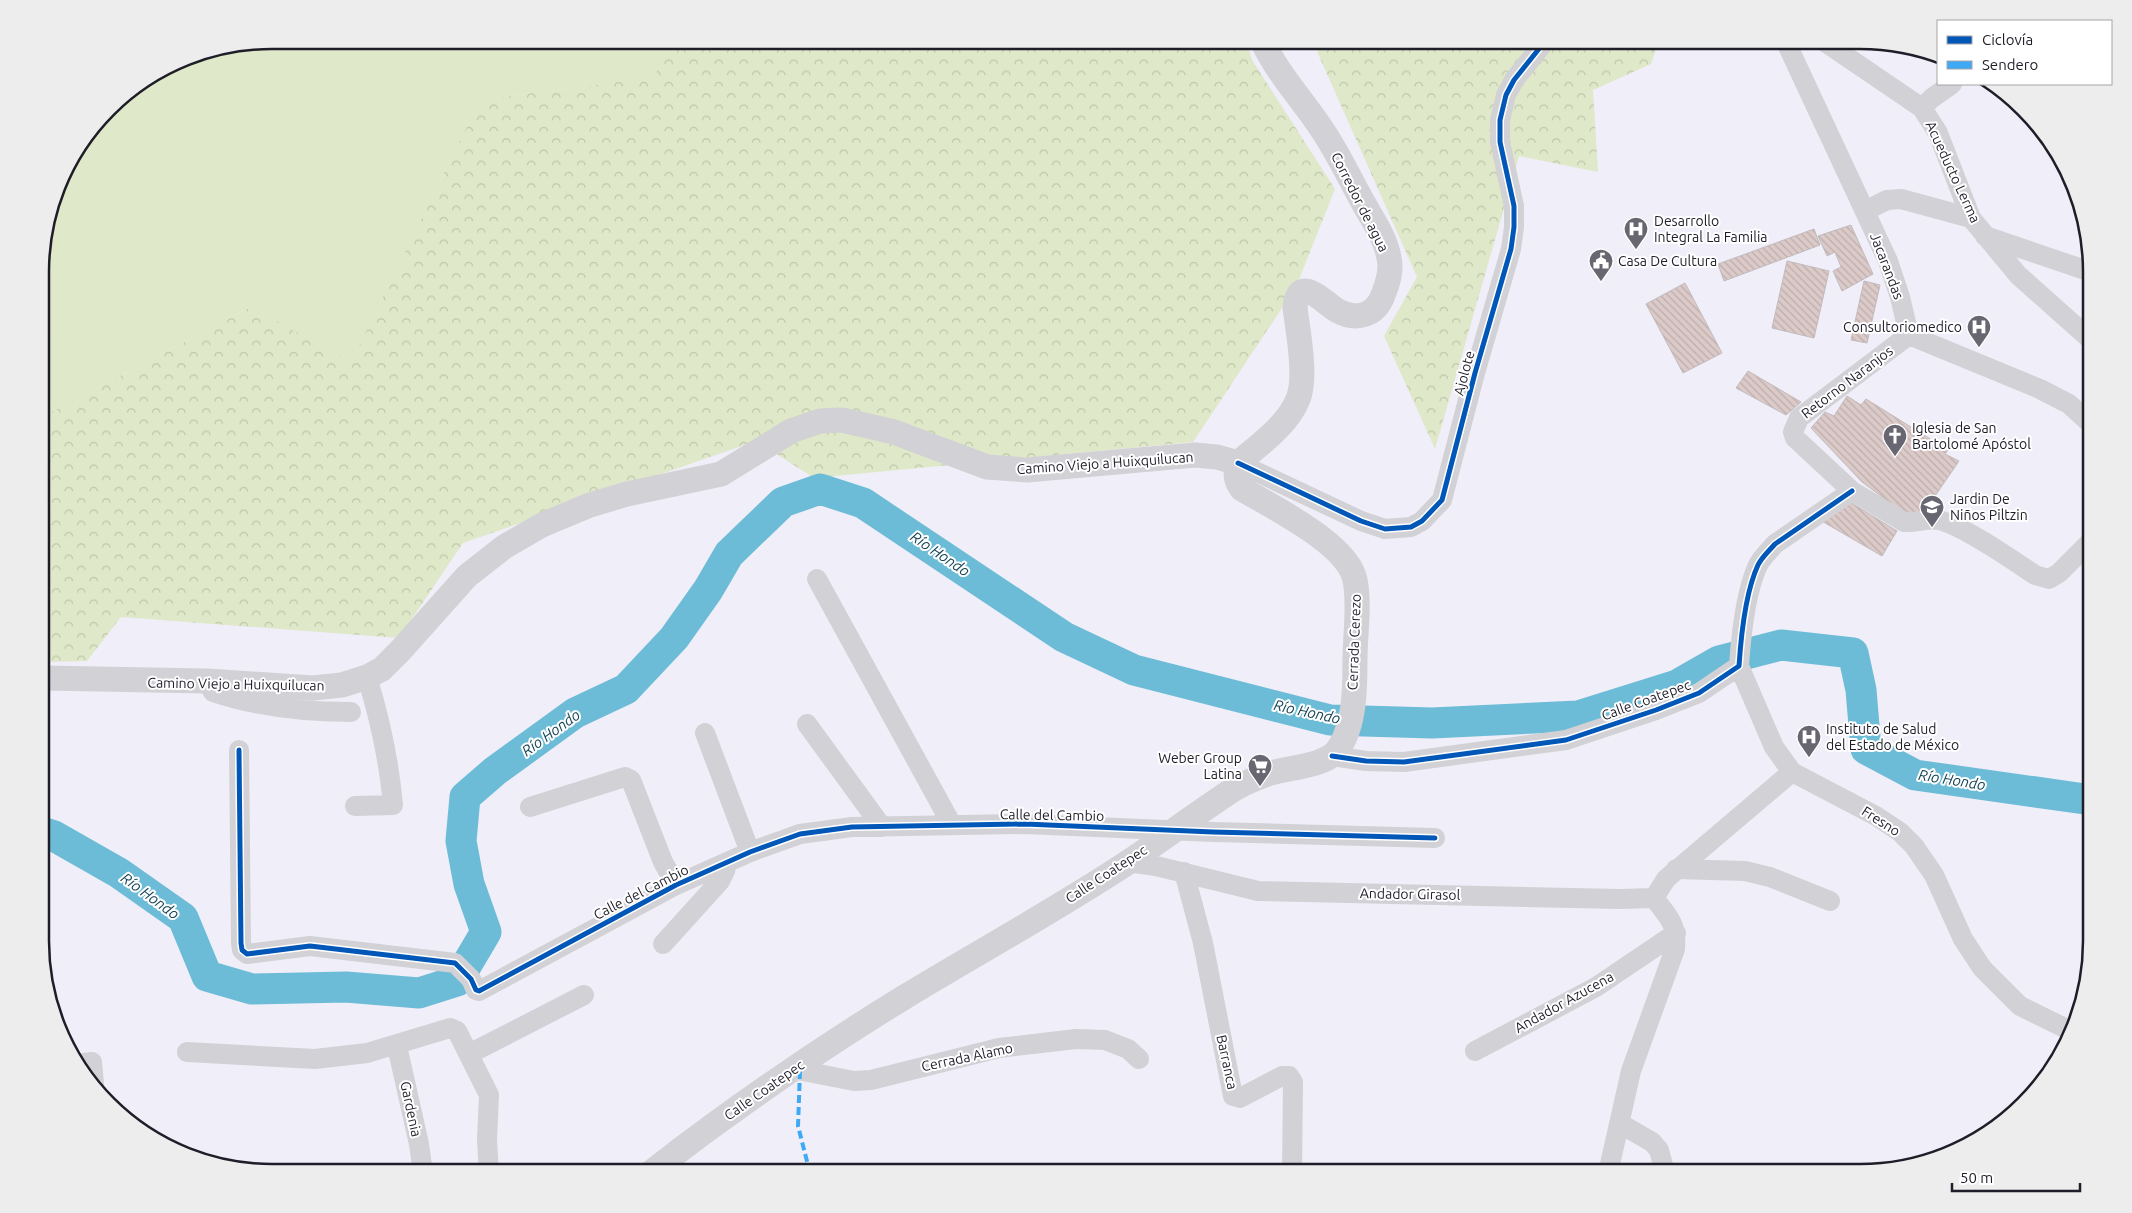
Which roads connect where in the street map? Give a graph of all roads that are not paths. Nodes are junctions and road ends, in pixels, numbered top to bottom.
1 (1267, 49) edge
2 (1539, 49) edge
3 (1789, 49) edge
4 (1835, 49) edge
5 (1951, 85) edge
6 (1922, 108) junction
7 (1864, 212) junction
8 (1971, 218) junction
9 (1985, 236) junction
10 (2083, 269) edge
11 (2083, 332) edge
12 (1909, 335) junction
13 (2083, 416) edge
14 (1238, 463) junction
15 (1852, 490) junction
16 (2083, 550) edge
17 (816, 579) dead end
18 (1739, 662) junction
19 (367, 677) junction
20 (49, 678) edge
21 (207, 681) junction
22 (351, 712) dead end
23 (807, 724) dead end
24 (705, 733) dead end
25 (1338, 747) junction
26 (238, 750) dead end
27 (1792, 772) junction
28 (355, 806) dead end
29 (530, 807) dead end
30 (952, 825) junction
31 (882, 827) junction
32 (1172, 830) junction
33 (1434, 838) dead end
34 (750, 852) junction
35 (726, 862) junction
36 (1128, 862) junction
37 (1676, 869) junction
38 (1184, 872) junction
39 (676, 885) junction
40 (1654, 898) junction
41 (1830, 901) dead end
42 (1676, 933) junction
43 (663, 944) dead end
44 (584, 995) dead end
45 (2065, 1028) edge
46 (397, 1046) junction
47 (187, 1052) dead end
48 (1475, 1052) dead end
49 (469, 1054) junction
50 (1139, 1059) dead end
51 (85, 1063) edge
52 (793, 1069) junction
53 (93, 1075) edge
54 (1619, 1123) junction
55 (422, 1164) edge
56 (489, 1164) edge
57 (662, 1164) edge
58 (1292, 1164) edge
59 (1610, 1164) edge
60 (1663, 1164) edge

1 - 14 main road, Corredor de agua
2 - 14 street, Ajolote
3 - 7 street, Jacarandas
4 - 6 street, Acueducto Lerma
5 - 6 street
6 - 8 street, Acueducto Lerma
7 - 8 street
7 - 12 street, Jacarandas
8 - 9 street, Acueducto Lerma
9 - 10 street
9 - 11 street, Acueducto Lerma
12 - 13 street
12 - 15 street, Retorno Naranjos
14 - 19 main road, Camino Viejo a Huixquilucan
14 - 25 main road, Cerrada Cerezo
15 - 16 street, Retorno Naranjos
15 - 18 street
17 - 30 street
18 - 25 street, Calle Coatepec
18 - 27 street
19 - 21 main road, Camino Viejo a Huixquilucan
19 - 28 street
20 - 21 main road, Camino Viejo a Huixquilucan
21 - 22 street
23 - 31 street
24 - 34 street
25 - 32 main road, Calle Coatepec
26 - 39 street, Calle del Cambio
27 - 37 street
27 - 45 street, Fresno
29 - 39 street
30 - 31 street, Calle del Cambio
30 - 32 street, Calle del Cambio
31 - 34 street, Calle del Cambio
32 - 33 street, Calle del Cambio
32 - 36 main road, Calle Coatepec
34 - 35 street, Calle del Cambio
35 - 39 street, Calle del Cambio
35 - 43 street
36 - 38 street, Andador Girasol
36 - 52 main road, Calle Coatepec
37 - 40 street
37 - 41 street
38 - 40 street, Andador Girasol
38 - 58 street, Barranca
40 - 42 street
42 - 48 street, Andador Azucena
42 - 54 street
44 - 49 street
46 - 47 street
46 - 49 street
46 - 55 street, Gardenia
49 - 56 street
50 - 52 street, Cerrada Alamo
51 - 53 street
52 - 57 main road, Calle Coatepec
54 - 59 street
54 - 60 street

